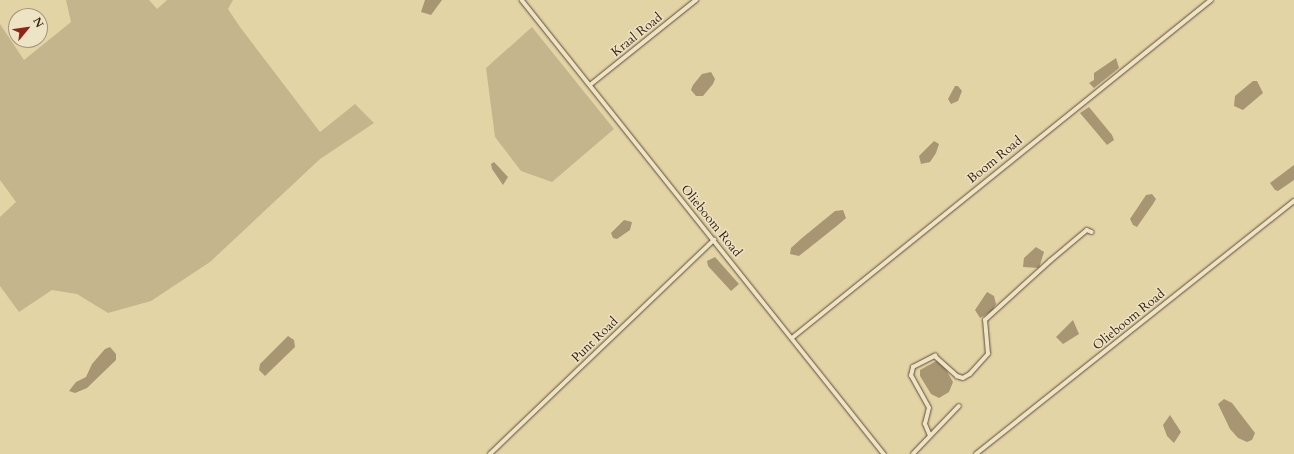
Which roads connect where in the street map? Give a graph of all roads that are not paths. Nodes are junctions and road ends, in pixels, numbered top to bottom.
1 (522, 0) edge
2 (696, 0) edge
3 (1211, 0) edge
4 (590, 85) junction
5 (1294, 201) edge
6 (1092, 232) dead end
7 (714, 240) junction
8 (792, 338) junction
9 (959, 406) dead end
10 (930, 436) junction
11 (490, 454) edge
12 (884, 454) edge
13 (913, 454) edge
14 (976, 454) edge

1 - 4 street, Olieboom Road
2 - 4 street, Kraal Road
3 - 8 street, Boom Road
4 - 7 street, Olieboom Road
5 - 14 street, Olieboom Road
6 - 10 street
7 - 8 street, Olieboom Road
7 - 11 street, Punt Road
8 - 12 street, Olieboom Road
9 - 10 street
10 - 13 street

